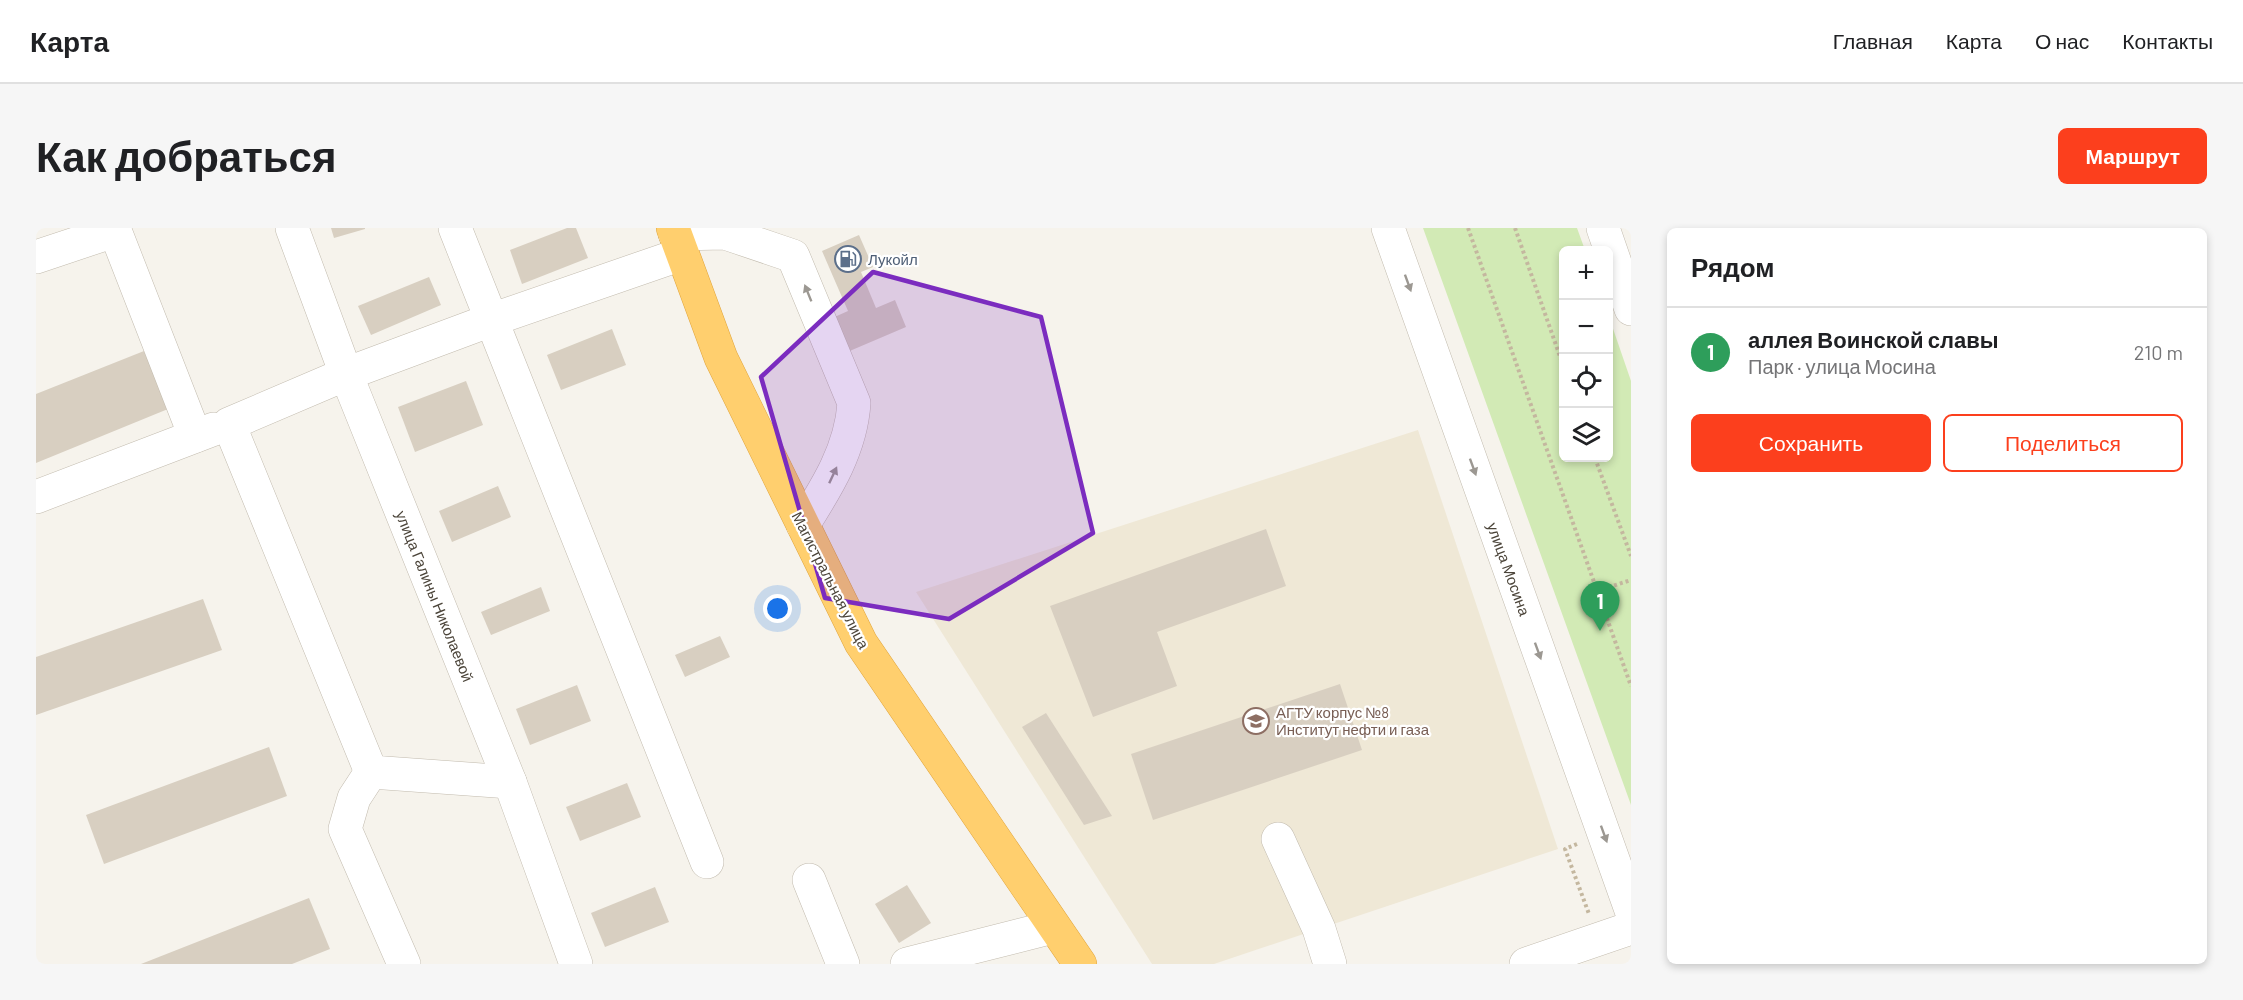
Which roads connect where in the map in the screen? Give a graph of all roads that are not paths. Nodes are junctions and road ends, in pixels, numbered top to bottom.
1 (292, 228) edge
2 (455, 228) edge
3 (1388, 228) edge
4 (1603, 228) edge
5 (114, 230) edge
6 (677, 239) edge
7 (36, 257) edge
8 (1631, 309) edge
9 (490, 320) junction
10 (346, 374) junction
11 (228, 424) junction
12 (195, 436) junction
13 (36, 497) edge
14 (802, 525) junction
15 (371, 772) junction
16 (510, 782) junction
17 (1278, 839) dead end
18 (707, 862) dead end
19 (809, 880) dead end
20 (1631, 910) edge
21 (1053, 927) junction
22 (1631, 928) edge
23 (404, 964) edge
24 (576, 964) edge
25 (843, 964) edge
26 (907, 964) edge
27 (1080, 964) edge
28 (1330, 964) edge
29 (1526, 964) edge

1 - 10 street, улица Галины Николаевой
2 - 9 street
3 -> 20 street, улица Мосина
4 - 8 street
5 - 7 street
5 - 12 street
6 - 9 street
6 - 14 highway, Магистральная улица
14 -> 6 street
9 - 10 street
9 - 18 street
10 - 11 street
10 - 16 street, улица Галины Николаевой
11 - 12 street
11 - 15 street
12 - 13 street
14 - 21 highway, Магистральная улица
15 - 16 street
15 - 23 street
16 - 24 street, улица Галины Николаевой
17 - 28 street
19 - 25 street
21 - 26 street
21 - 27 highway, Магистральная улица
22 - 29 street

